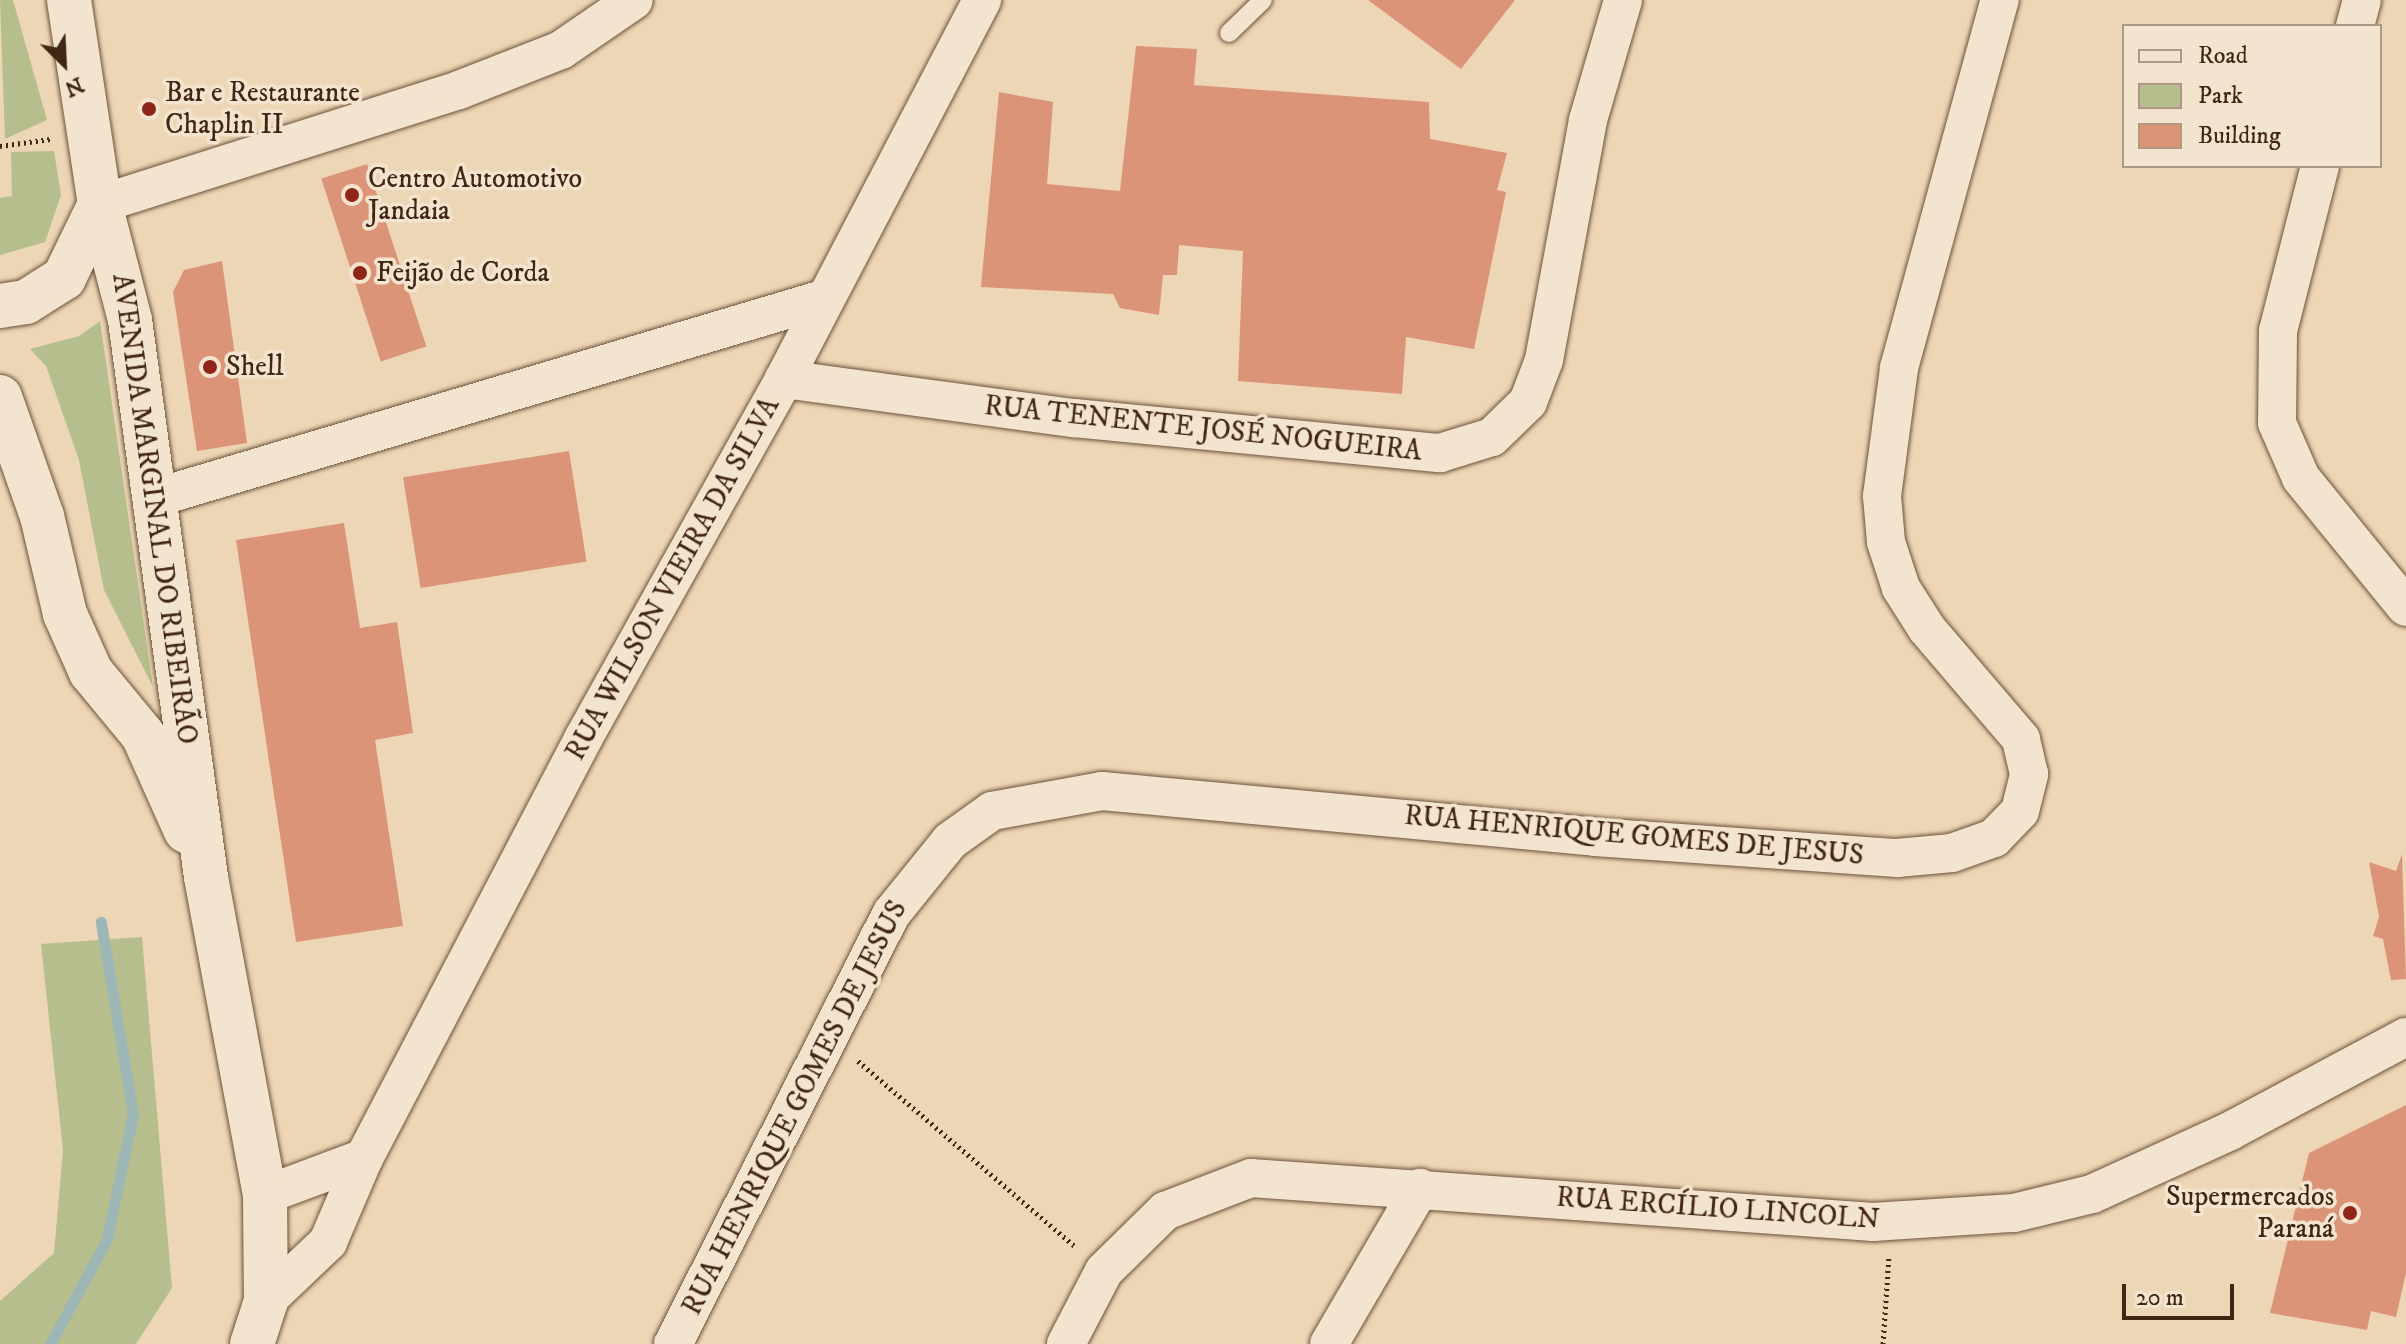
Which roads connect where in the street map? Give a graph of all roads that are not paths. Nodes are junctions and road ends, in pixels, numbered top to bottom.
1 (69, 0) edge
2 (634, 0) edge
3 (982, 0) edge
4 (1263, 0) edge
5 (1623, 0) edge
6 (2000, 0) edge
7 (2362, 0) edge
8 (2356, 24) edge
9 (1229, 33) dead end
10 (2319, 168) edge
11 (100, 204) junction
12 (823, 299) junction
13 (0, 306) edge
14 (784, 379) junction
15 (0, 397) edge
16 (158, 497) junction
17 (2406, 607) edge
18 (206, 877) junction
19 (2406, 1037) edge
20 (364, 1158) junction
21 (1420, 1188) junction
22 (265, 1195) junction
23 (266, 1301) junction
24 (252, 1344) edge
25 (673, 1344) edge
26 (1066, 1344) edge
27 (1329, 1344) edge

1 - 11 main road, AVENIDA MARGINAL DO RIBEIRÃO
2 - 11 street
3 - 12 street, RUA WILSON VIEIRA DA SILVA
4 - 9 lane
5 - 14 street, RUA TENENTE JOSÉ NOGUEIRA
6 - 25 street, RUA HENRIQUE GOMES DE JESUS
7 - 8 street
10 - 17 street
11 - 13 main road
11 - 16 main road, AVENIDA MARGINAL DO RIBEIRÃO
12 - 14 street, RUA WILSON VIEIRA DA SILVA
12 - 16 street
14 - 20 street, RUA WILSON VIEIRA DA SILVA
15 - 18 main road, AVENIDA MARGINAL DO RIBEIRÃO
16 - 18 main road, AVENIDA MARGINAL DO RIBEIRÃO
18 - 22 main road, AVENIDA MARGINAL DO RIBEIRÃO
19 - 21 street, RUA ERCÍLIO LINCOLN
20 - 22 street
20 - 23 street, RUA WILSON VIEIRA DA SILVA
21 - 26 street, RUA ERCÍLIO LINCOLN
21 - 27 street
22 - 23 main road, AVENIDA MARGINAL DO RIBEIRÃO
23 - 24 main road, AVENIDA MARGINAL DO RIBEIRÃO

